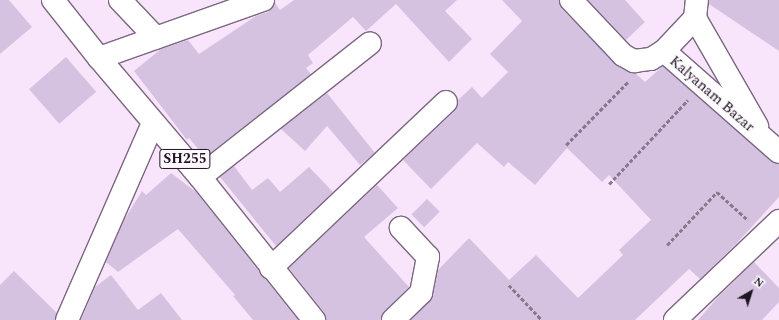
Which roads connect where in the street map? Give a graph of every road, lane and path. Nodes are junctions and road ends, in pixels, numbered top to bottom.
1 (53, 0) edge
2 (120, 0) edge
3 (263, 0) edge
4 (571, 0) edge
5 (696, 9) edge
6 (156, 38) junction
7 (370, 43) dead end
8 (657, 55) junction
9 (99, 58) junction
10 (702, 85) junction
11 (446, 102) dead end
12 (153, 122) junction
13 (566, 145) dead end
14 (772, 146) edge
15 (200, 177) junction
16 (609, 184) dead end
17 (401, 228) dead end
18 (772, 228) edge
19 (667, 245) dead end
20 (271, 268) junction
21 (509, 285) dead end
22 (67, 320) edge
23 (314, 320) edge
24 (393, 320) edge
25 (542, 320) edge
26 (675, 320) edge

1 - 9 street, SH255
2 - 6 street
3 - 6 street
4 - 8 street, Kalyanam Bazar
5 - 8 street
5 - 14 street
6 - 9 street
7 - 15 street
8 - 10 street, Kalyanam Bazar
8 - 13 path
9 - 12 street, SH255
10 - 14 street, Kalyanam Bazar
10 - 16 path
11 - 20 street
12 - 15 street, SH255
12 - 22 street
15 - 20 street, SH255
17 - 24 street
18 - 19 path
18 - 26 street
20 - 23 street, SH255
21 - 25 path

